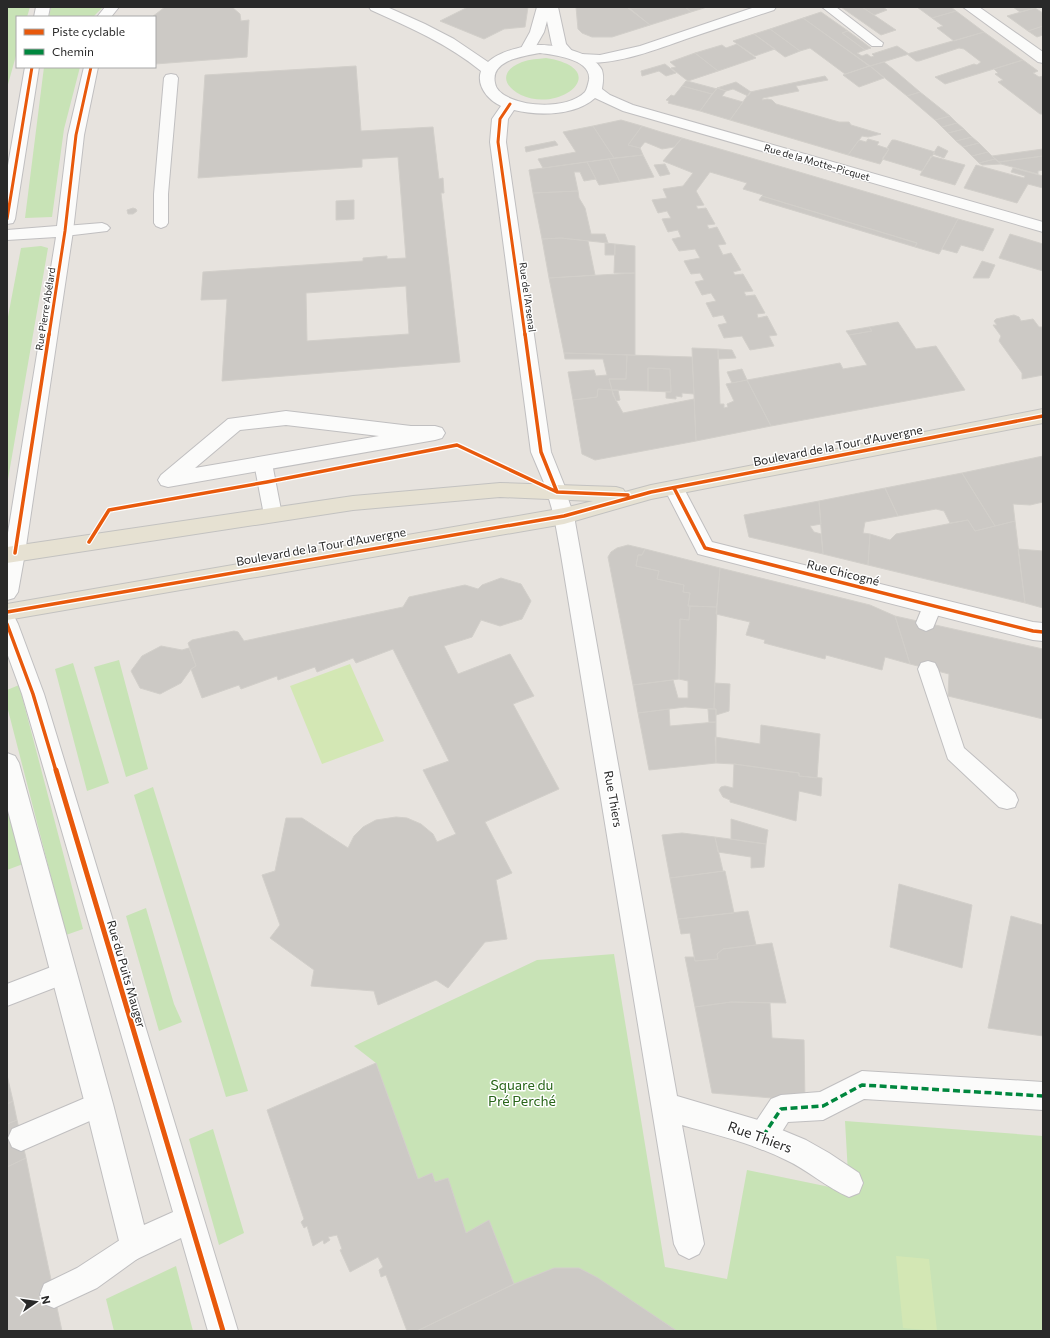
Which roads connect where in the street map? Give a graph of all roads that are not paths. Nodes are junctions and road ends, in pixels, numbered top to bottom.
1 (112, 7) edge
2 (376, 7) edge
3 (544, 7) edge
4 (551, 7) edge
5 (769, 7) edge
6 (828, 7) edge
7 (970, 7) edge
8 (105, 16) edge
9 (447, 40) junction
10 (877, 44) dead end
11 (644, 49) junction
12 (521, 52) junction
13 (566, 52) junction
14 (581, 58) junction
15 (1043, 59) edge
16 (32, 68) edge
17 (91, 68) edge
18 (489, 70) junction
19 (171, 78) dead end
20 (595, 84) junction
21 (510, 104) junction
22 (7, 219) edge
23 (161, 224) dead end
24 (1043, 227) edge
25 (102, 228) dead end
26 (65, 231) junction
27 (7, 235) edge
28 (1043, 416) edge
29 (263, 463) junction
30 (674, 488) junction
31 (557, 492) junction
32 (638, 495) junction
33 (273, 515) junction
34 (564, 516) junction
35 (11, 554) edge
36 (7, 592) edge
37 (7, 612) edge
38 (7, 624) edge
39 (1043, 632) edge
40 (928, 669) dead end
41 (7, 763) edge
42 (1007, 800) dead end
43 (64, 973) junction
44 (7, 995) edge
45 (1043, 1096) edge
46 (100, 1104) junction
47 (666, 1106) junction
48 (763, 1136) junction
49 (21, 1138) dead end
50 (849, 1182) dead end
51 (190, 1219) junction
52 (689, 1244) dead end
53 (135, 1245) junction
54 (54, 1294) dead end
55 (223, 1331) edge

1 - 8 street
2 - 9 street
3 - 12 street
4 - 13 street
5 - 11 street
6 - 10 lane
7 - 15 street
9 - 12 street
9 - 18 street
11 - 14 street
11 - 20 street
12 - 13 street
12 - 18 street
13 - 14 street
14 - 20 street
16 - 22 street
17 - 26 street, Rue Pierre Abélard
18 - 21 street
19 - 23 lane
20 - 21 street
20 - 24 street, Rue de la Motte-Picquet
21 - 31 street, Rue de l'Arsenal
25 - 26 lane
26 - 27 street
26 - 35 street, Rue Pierre Abélard
28 - 30 main road, Boulevard de la Tour d'Auvergne
29 - 29 street
29 - 33 lane
30 - 32 main road, Boulevard de la Tour d'Auvergne
30 - 39 street, Rue Chicogné
31 - 32 main road, Boulevard de la Tour d'Auvergne
31 - 33 main road, Boulevard de la Tour d'Auvergne
31 - 34 street, Rue Thiers
32 - 34 main road, Boulevard de la Tour d'Auvergne
33 - 35 main road, Boulevard de la Tour d'Auvergne
34 - 37 main road, Boulevard de la Tour d'Auvergne
34 - 47 street, Rue Thiers
35 - 36 street
38 - 51 street, Rue du Puits Mauger
40 - 42 lane
41 - 43 street
43 - 44 lane
43 - 46 street
45 - 48 street
46 - 49 lane
46 - 53 street
47 - 48 street, Rue Thiers
47 - 52 street, Rue Thiers
48 - 50 street, Rue Thiers
51 - 53 street
51 - 55 street, Rue du Puits Mauger
53 - 54 lane

